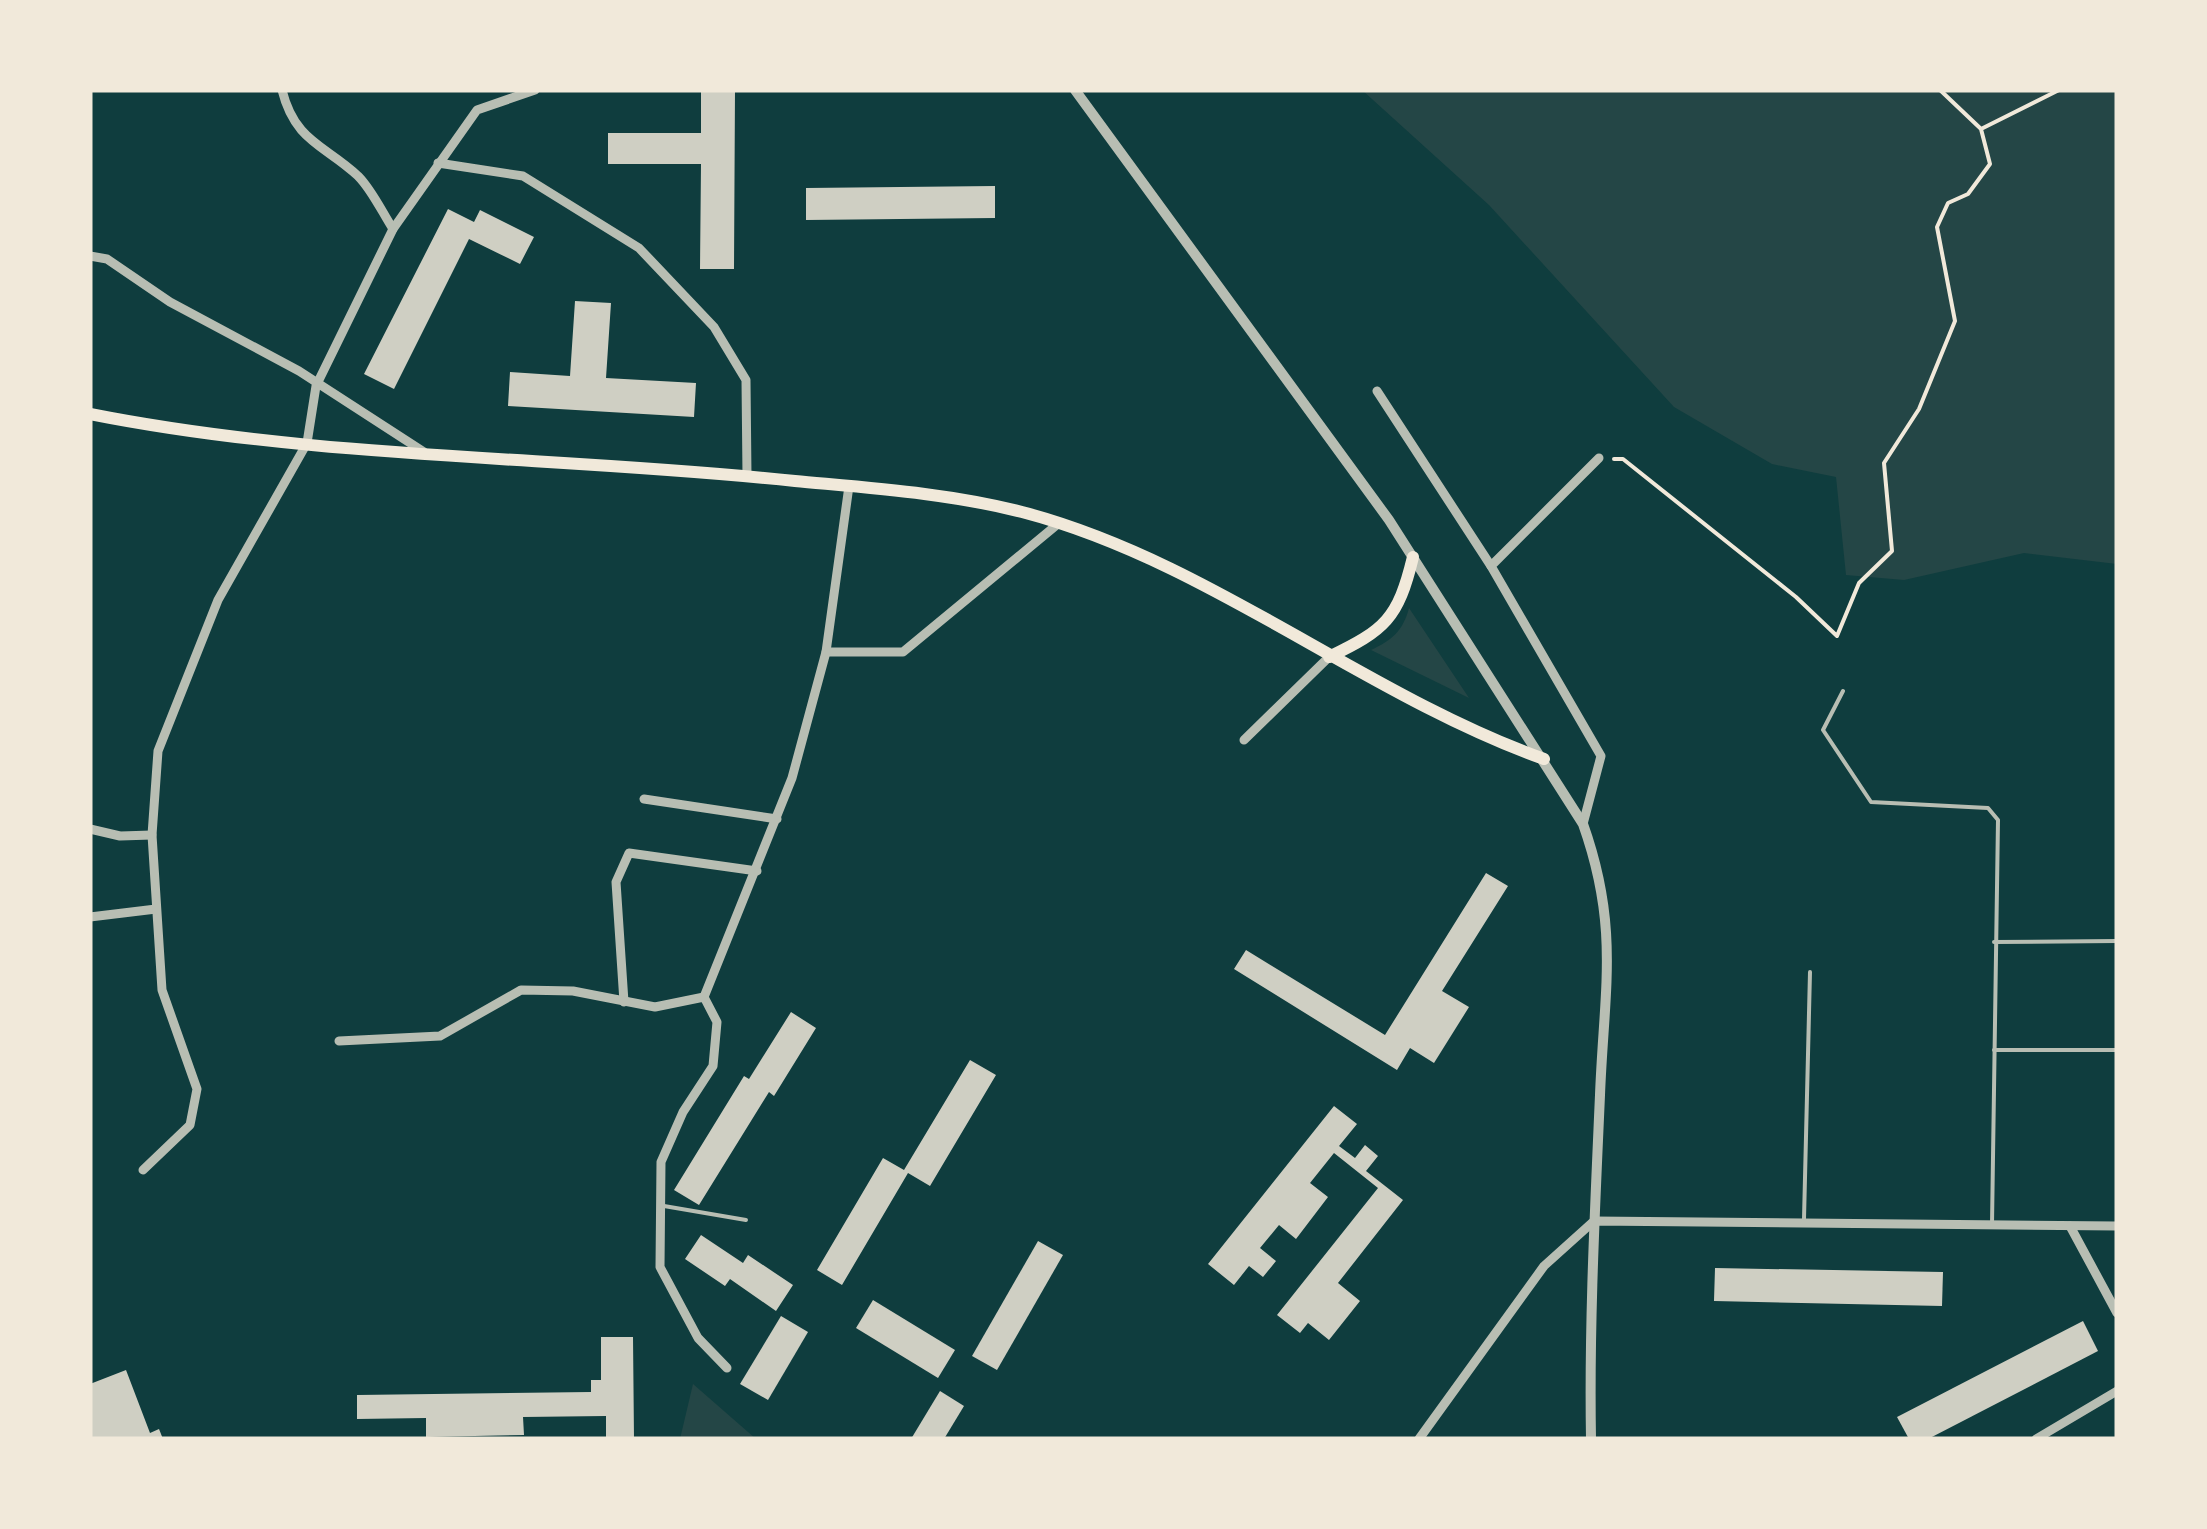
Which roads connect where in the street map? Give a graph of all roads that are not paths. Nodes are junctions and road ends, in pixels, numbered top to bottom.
1 (282, 90) edge
2 (535, 90) edge
3 (1075, 90) edge
4 (438, 163) junction
5 (394, 228) junction
6 (90, 256) edge
7 (316, 386) junction
8 (1377, 390) dead end
9 (90, 414) edge
10 (307, 443) junction
11 (426, 453) junction
12 (1599, 458) road end
13 (748, 476) junction
14 (848, 486) junction
15 (1059, 523) junction
16 (1412, 558) junction
17 (1490, 566) junction
18 (826, 652) junction
19 (1329, 657) junction
20 (1843, 691) dead end
21 (1244, 740) dead end
22 (1544, 760) junction
23 (644, 799) dead end
24 (777, 819) junction
25 (1583, 824) junction
26 (90, 829) edge
27 (152, 835) junction
28 (758, 871) junction
29 (156, 909) junction
30 (90, 917) edge
31 (2117, 941) edge
32 (1994, 942) junction
33 (1810, 972) dead end
34 (704, 996) junction
35 (624, 1002) junction
36 (338, 1042) dead end
37 (1994, 1050) junction
38 (2117, 1050) edge
39 (143, 1170) dead end
40 (660, 1205) junction
41 (746, 1220) dead end
42 (1594, 1221) junction
43 (1804, 1224) junction
44 (1992, 1224) junction
45 (2070, 1226) junction
46 (2117, 1226) edge
47 (2117, 1313) edge
48 (727, 1368) dead end
49 (2117, 1391) edge
50 (1420, 1439) edge
51 (1592, 1439) edge
52 (2036, 1439) edge

1 - 5 street
2 - 4 street
3 - 16 street
4 - 5 street
4 - 13 street
5 - 7 street
6 - 7 street
7 - 10 street
7 - 11 street
8 - 17 street
9 - 10 main road
10 - 11 main road
10 - 27 street
11 - 13 main road
12 - 17 street
13 - 14 main road
14 - 15 main road
14 - 18 street
15 - 18 street
15 - 19 main road
16 - 19 main road
16 - 22 street
17 - 25 street
18 - 24 street
19 - 21 street
19 - 22 main road
20 - 32 lane
22 - 25 street
23 - 24 street
24 - 28 street
25 - 42 street
26 - 27 street
27 - 29 street
28 - 34 street
28 - 35 street
29 - 30 street
29 - 39 street
31 - 32 lane
32 - 37 lane
33 - 43 lane
34 - 35 street
34 - 40 street
35 - 36 street
37 - 38 lane
37 - 44 lane
40 - 41 lane
40 - 48 street
42 - 43 street
42 - 50 street
42 - 51 street
43 - 44 street
44 - 45 street
45 - 46 street
45 - 47 street
49 - 52 street

